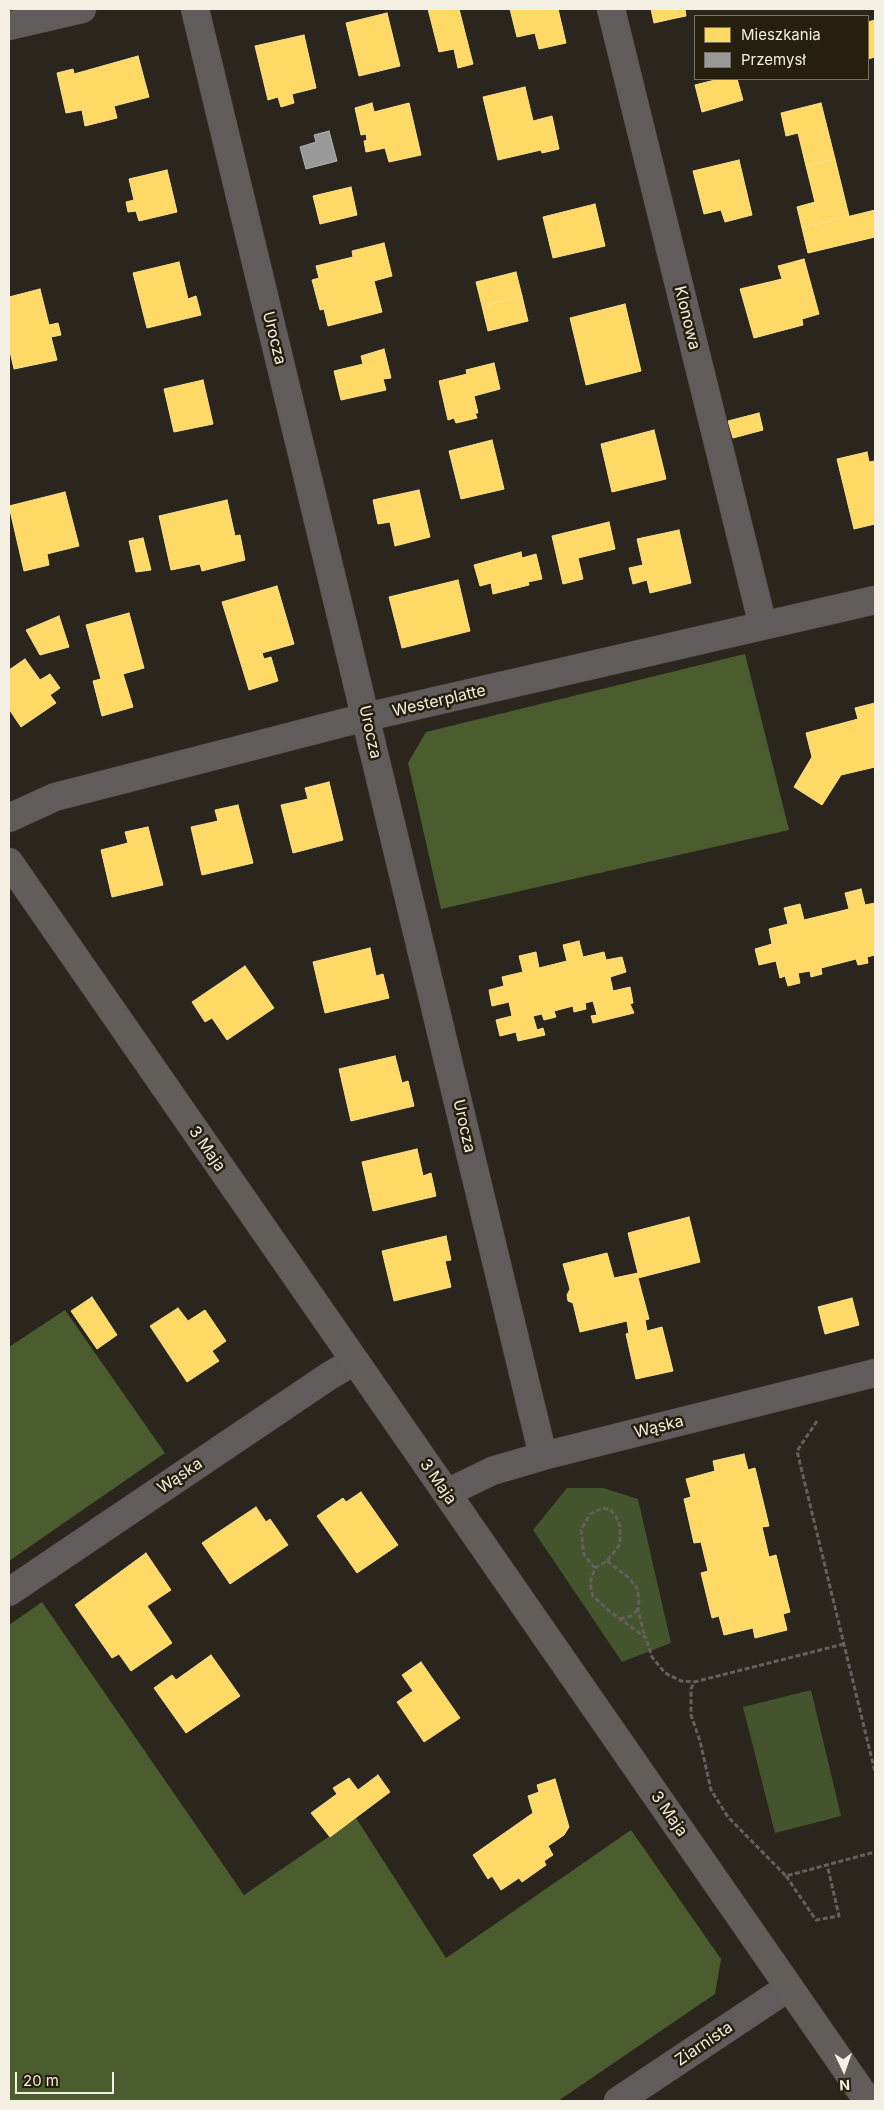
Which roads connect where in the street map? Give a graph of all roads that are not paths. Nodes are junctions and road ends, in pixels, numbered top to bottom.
1 (82, 9) edge
2 (195, 9) edge
3 (611, 9) edge
4 (9, 26) edge
5 (875, 600) edge
6 (763, 626) junction
7 (366, 718) junction
8 (9, 818) edge
9 (9, 862) edge
10 (353, 1362) junction
11 (875, 1373) edge
12 (542, 1456) junction
13 (446, 1493) junction
14 (9, 1592) edge
15 (789, 1987) junction
16 (618, 2101) edge
17 (868, 2101) edge

1 - 4 street
2 - 7 street, Urocza
3 - 6 street, Klonowa
5 - 6 street, Westerplatte
6 - 7 street, Westerplatte
7 - 8 street, Westerplatte
7 - 12 street, Urocza
9 - 10 street, 3 Maja
10 - 13 street, 3 Maja
10 - 14 street, Wąska
11 - 12 street, Wąska
12 - 13 street, Wąska
13 - 15 street, 3 Maja
15 - 16 street, Ziarnista
15 - 17 street, 3 Maja

